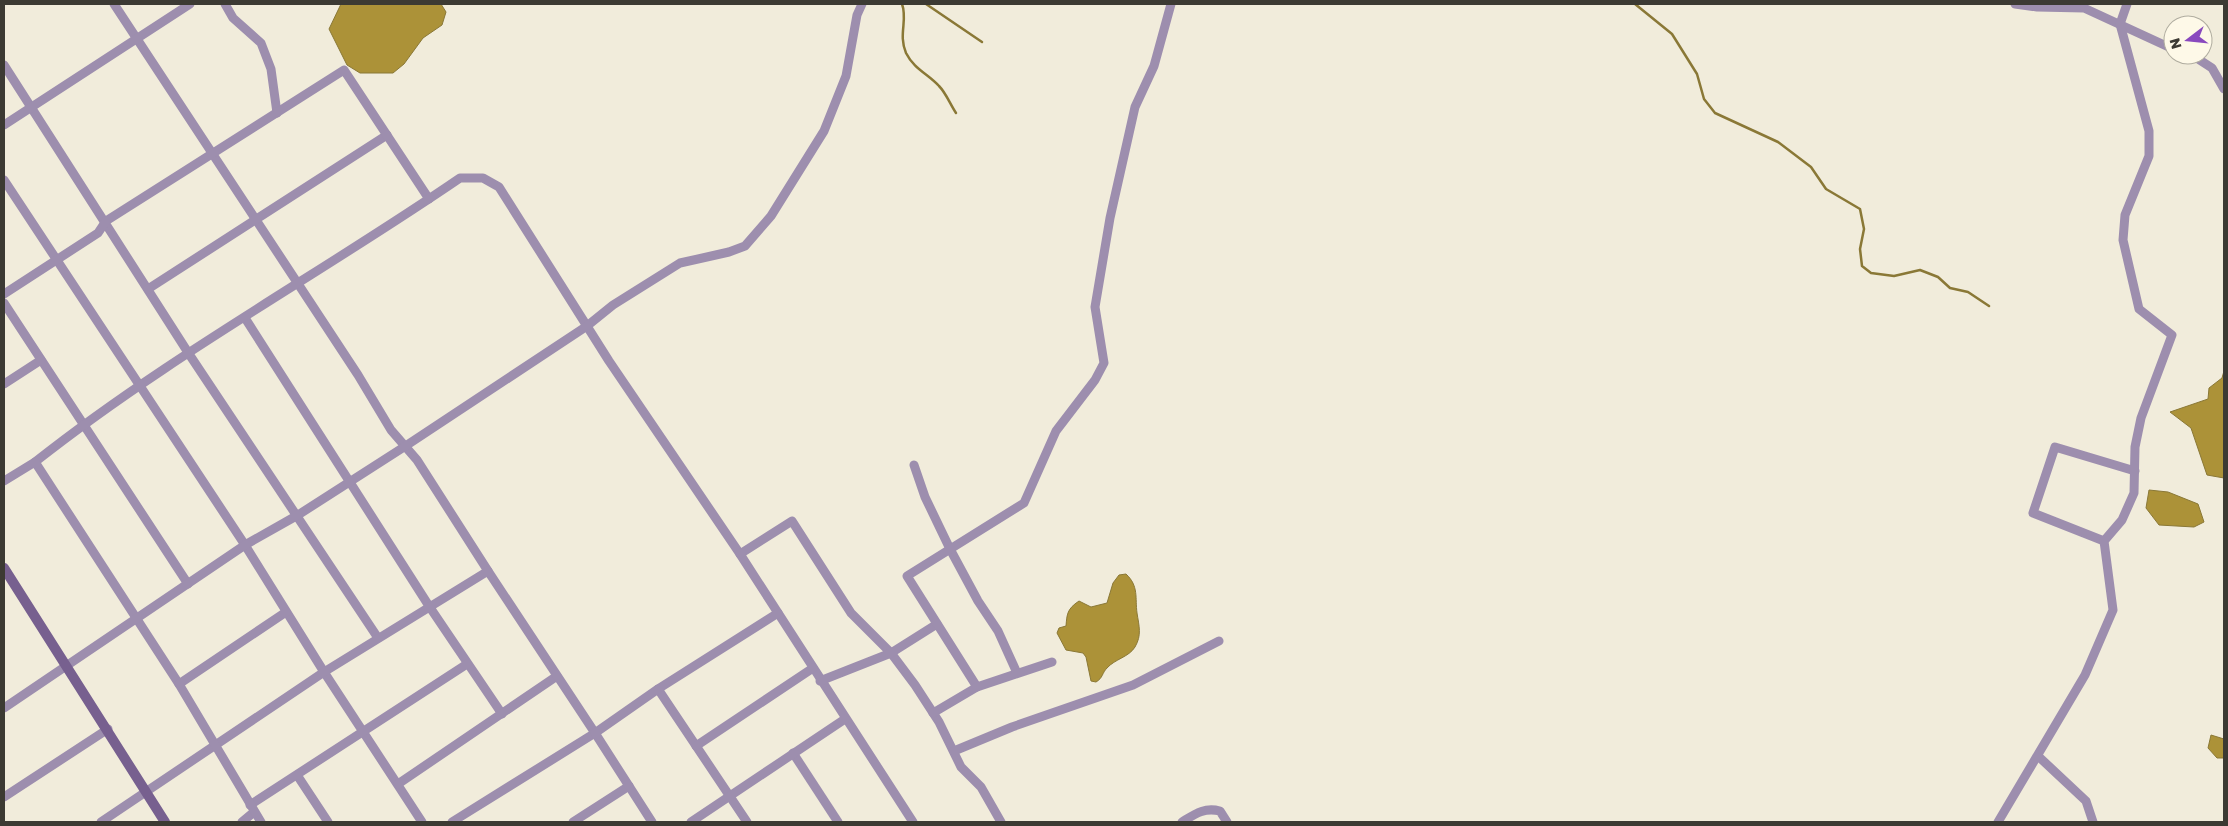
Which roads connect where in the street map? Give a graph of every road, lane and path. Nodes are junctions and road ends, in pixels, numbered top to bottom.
1 (114, 4) edge
2 (190, 4) edge
3 (225, 4) edge
4 (862, 4) edge
5 (1171, 4) edge
6 (2015, 4) edge
7 (2127, 4) edge
8 (2120, 24) junction
9 (136, 38) junction
10 (2163, 44) edge
11 (4, 65) edge
12 (2207, 65) edge
13 (2224, 89) edge
14 (31, 107) junction
15 (277, 113) junction
16 (4, 125) edge
17 (387, 135) junction
18 (211, 153) junction
19 (4, 180) edge
20 (430, 199) junction
21 (254, 219) junction
22 (106, 221) junction
23 (56, 260) junction
24 (297, 283) junction
25 (148, 289) junction
26 (4, 294) edge
27 (4, 303) edge
28 (245, 318) junction
29 (587, 326) junction
30 (189, 354) junction
31 (41, 360) junction
32 (4, 384) edge
33 (138, 386) junction
34 (82, 424) junction
35 (404, 447) junction
36 (35, 462) junction
37 (914, 465) dead end
38 (2135, 472) junction
39 (4, 481) edge
40 (350, 482) junction
41 (298, 515) junction
42 (2104, 541) junction
43 (245, 545) junction
44 (950, 549) junction
45 (740, 554) junction
46 (4, 568) edge
47 (488, 571) junction
48 (188, 584) junction
49 (429, 606) junction
50 (286, 612) junction
51 (778, 613) junction
52 (137, 619) junction
53 (937, 624) junction
54 (378, 638) junction
55 (1219, 641) dead end
56 (891, 653) junction
57 (1052, 662) dead end
58 (467, 664) junction
59 (68, 666) junction
60 (813, 668) junction
61 (324, 672) junction
62 (1017, 673) junction
63 (558, 676) junction
64 (820, 681) junction
65 (179, 684) junction
66 (977, 687) junction
67 (658, 689) junction
68 (4, 696) edge
69 (6, 706) edge
70 (933, 713) junction
71 (502, 714) junction
72 (845, 719) junction
73 (108, 729) junction
74 (363, 731) junction
75 (595, 733) junction
76 (216, 746) junction
77 (696, 746) junction
78 (954, 751) junction
79 (793, 753) junction
80 (2038, 756) junction
81 (297, 775) junction
82 (398, 784) junction
83 (629, 786) junction
84 (147, 792) junction
85 (4, 797) edge
86 (731, 797) junction
87 (252, 809) junction
88 (2092, 819) edge
89 (102, 822) edge
90 (166, 822) edge
91 (242, 822) edge
92 (261, 822) edge
93 (328, 822) edge
94 (422, 822) edge
95 (452, 822) edge
96 (573, 822) edge
97 (652, 822) edge
98 (691, 822) edge
99 (746, 822) edge
100 (838, 822) edge
101 (913, 822) edge
102 (1001, 822) edge
103 (1182, 822) edge
104 (1227, 822) edge
105 (1998, 822) edge
106 (2084, 822) edge

1 - 9 street
2 - 9 street
3 - 15 street
4 - 29 street
5 - 44 street
6 - 8 street
7 - 8 street
8 - 10 street
8 - 38 street
9 - 14 street
9 - 18 street
11 - 14 street
12 - 13 street
14 - 16 street
14 - 22 street
15 - 17 street
15 - 18 street
17 - 20 street
17 - 21 street
18 - 21 street
18 - 22 street
19 - 23 street
20 - 24 street
20 - 29 street
21 - 24 street
21 - 25 street
22 - 23 street
22 - 25 street
23 - 26 street
23 - 33 street
24 - 28 street
24 - 35 street
25 - 30 street
27 - 31 street
28 - 30 street
28 - 40 street
29 - 35 street
29 - 45 street
30 - 33 street
30 - 41 street
31 - 32 street
31 - 34 street
33 - 34 street
33 - 43 street
34 - 36 street
34 - 48 street
35 - 40 street
35 - 47 street
36 - 39 street
36 - 52 street
37 - 44 street
38 - 42 street
38 - 42 street
40 - 41 street
40 - 49 street
41 - 43 street
41 - 54 street
42 - 80 street
43 - 48 street
43 - 50 street
44 - 53 street
44 - 62 street
45 - 51 street
45 - 56 street
46 - 59 street
47 - 49 street
47 - 63 street
48 - 52 street
49 - 54 street
49 - 58 street
50 - 61 street
50 - 65 street
51 - 60 street
51 - 67 street
52 - 59 street
52 - 65 street
53 - 56 street
53 - 66 street
54 - 61 street
55 - 78 street
56 - 64 street
56 - 70 street
57 - 62 street
58 - 71 street
58 - 74 street
59 - 69 street
59 - 73 street
60 - 64 street
60 - 77 street
61 - 74 street
61 - 76 street
62 - 66 street
63 - 71 street
63 - 75 street
64 - 72 street
65 - 76 street
66 - 70 street
67 - 75 street
67 - 77 street
68 - 69 street
70 - 78 street
71 - 82 street
72 - 79 street
72 - 101 street
73 - 84 street
73 - 85 street
74 - 81 street
74 - 82 street
75 - 83 street
75 - 95 street
76 - 84 street
76 - 87 street
77 - 86 street
78 - 102 street
79 - 86 street
79 - 100 street
80 - 88 street
80 - 105 street
81 - 87 street
81 - 93 street
82 - 94 street
83 - 96 street
83 - 97 street
84 - 89 street
84 - 90 street
86 - 98 street
86 - 99 street
87 - 91 street
87 - 92 street
88 - 106 street
103 - 104 street

